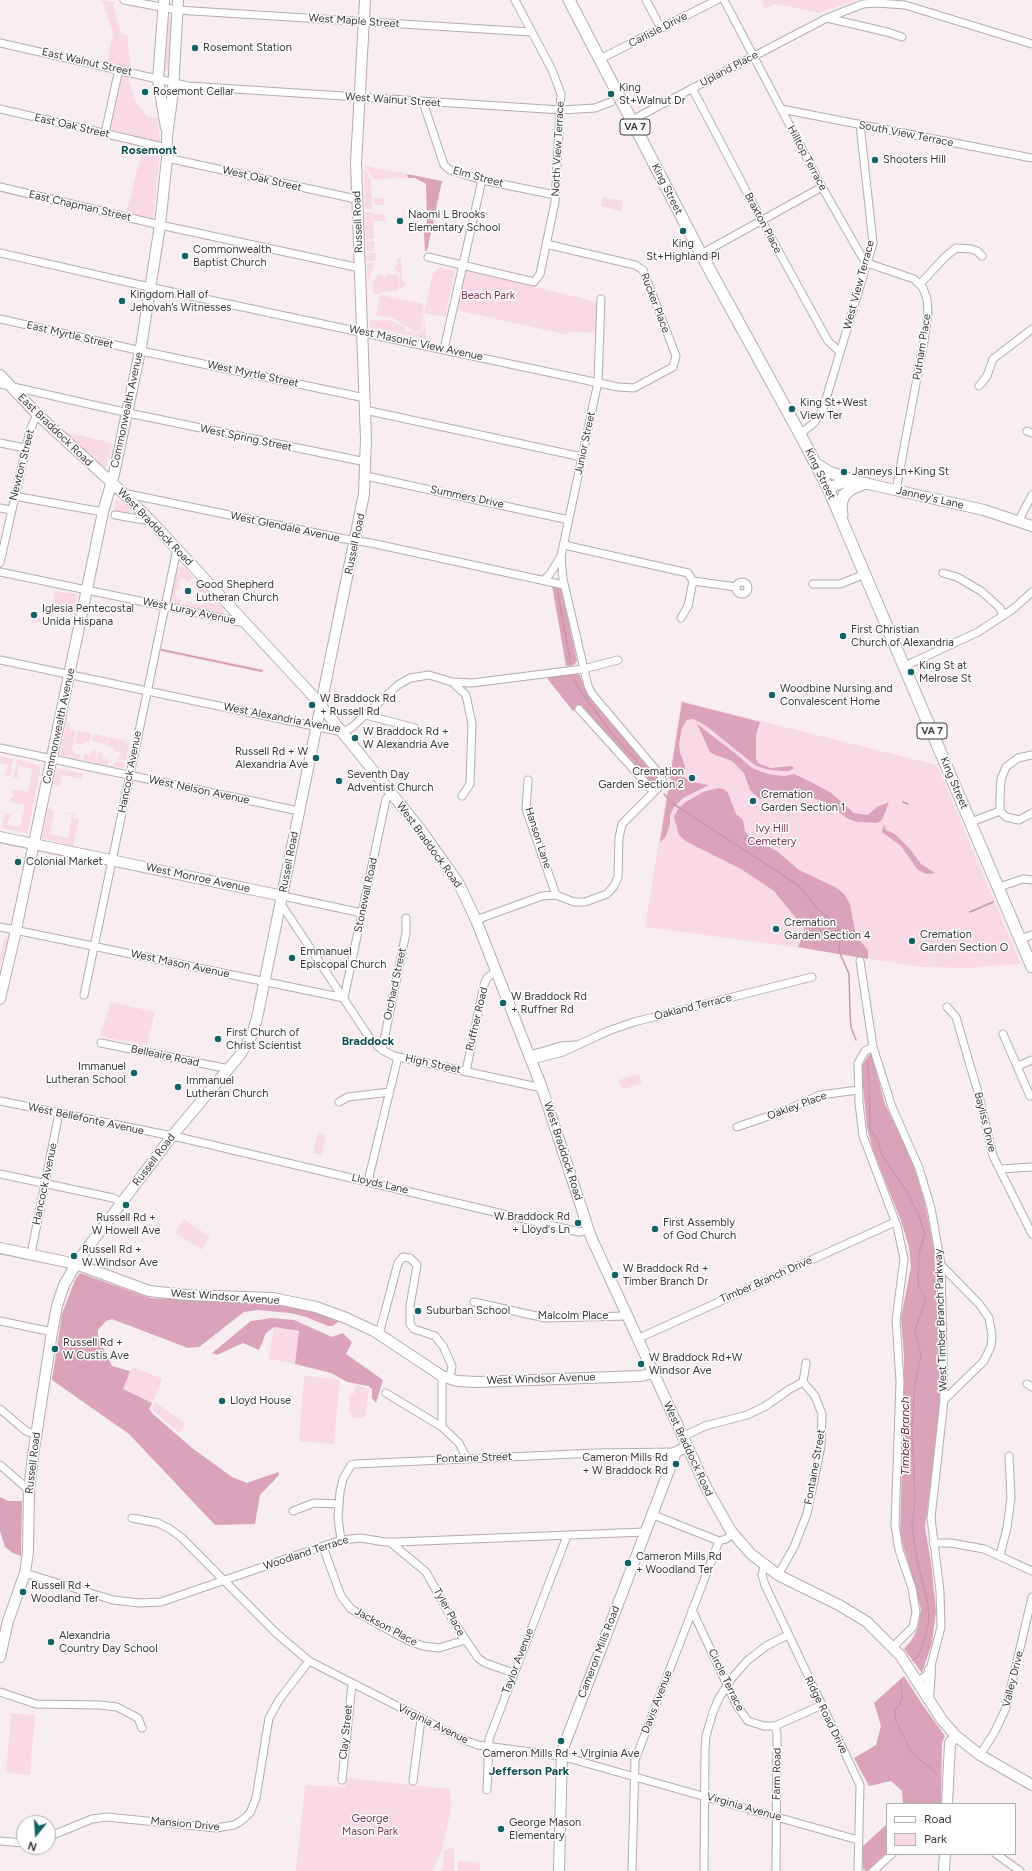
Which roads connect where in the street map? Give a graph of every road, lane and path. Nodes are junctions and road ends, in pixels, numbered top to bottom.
1 (124, 0) edge
2 (366, 0) edge
3 (516, 0) edge
4 (569, 0) edge
5 (646, 0) edge
6 (717, 0) edge
7 (724, 0) edge
8 (164, 4) edge
9 (178, 5) edge
10 (827, 18) junction
11 (364, 22) junction
12 (661, 28) junction
13 (531, 32) junction
14 (902, 37) dead end
15 (0, 42) edge
16 (1032, 44) edge
17 (754, 56) junction
18 (600, 59) junction
19 (119, 69) junction
20 (158, 80) junction
21 (174, 83) junction
22 (692, 88) junction
23 (359, 97) junction
24 (423, 102) junction
25 (611, 102) dead end
26 (0, 109) edge
27 (781, 109) junction
28 (561, 110) junction
29 (632, 120) junction
30 (860, 124) junction
31 (105, 133) junction
32 (167, 136) junction
33 (167, 153) junction
34 (1032, 158) edge
35 (482, 180) junction
36 (0, 187) edge
37 (822, 187) junction
38 (555, 195) junction
39 (356, 199) junction
40 (762, 221) junction
41 (160, 225) junction
42 (546, 244) junction
43 (0, 253) edge
44 (701, 254) junction
45 (982, 256) dead end
46 (428, 257) dead end
47 (867, 264) junction
48 (464, 265) junction
49 (360, 268) junction
50 (920, 284) junction
51 (152, 287) junction
52 (601, 300) dead end
53 (0, 319) edge
54 (1032, 329) edge
55 (362, 332) junction
56 (444, 349) junction
57 (140, 350) junction
58 (840, 352) junction
59 (675, 364) joint
60 (0, 375) edge
61 (598, 382) junction
62 (0, 384) edge
63 (10, 386) junction
64 (979, 386) dead end
65 (365, 398) junction
66 (365, 410) junction
67 (127, 413) junction
68 (37, 414) junction
69 (800, 434) junction
70 (0, 443) edge
71 (25, 448) junction
72 (582, 457) junction
73 (366, 462) junction
74 (816, 464) junction
75 (366, 476) junction
76 (860, 482) junction
77 (111, 483) junction
78 (828, 488) junction
79 (896, 490) junction
80 (123, 493) junction
81 (1032, 495) edge
82 (14, 496) junction
83 (0, 508) edge
84 (11, 510) junction
85 (104, 512) junction
86 (115, 515) dead end
87 (568, 520) junction
88 (1019, 520) junction
89 (151, 521) junction
90 (843, 522) junction
91 (1032, 526) edge
92 (356, 541) junction
93 (564, 545) junction
94 (178, 549) junction
95 (561, 556) junction
96 (0, 563) edge
97 (0, 572) edge
98 (943, 573) dead end
99 (865, 574) junction
100 (544, 580) junction
101 (693, 581) junction
102 (813, 584) dead end
103 (564, 585) junction
104 (736, 587) dead end
105 (87, 590) junction
106 (1032, 592) edge
107 (165, 606) junction
108 (1003, 616) junction
109 (681, 618) dead end
110 (245, 623) junction
111 (0, 660) edge
112 (618, 660) dead end
113 (905, 666) junction
114 (583, 668) junction
115 (70, 674) junction
116 (452, 682) junction
117 (472, 683) junction
118 (147, 690) junction
119 (466, 695) junction
120 (322, 706) junction
121 (579, 708) dead end
122 (366, 715) junction
123 (317, 727) junction
124 (415, 728) dead end
125 (342, 732) junction
126 (0, 748) edge
127 (1032, 756) edge
128 (51, 759) junction
129 (130, 776) junction
130 (528, 780) dead end
131 (654, 792) junction
132 (392, 794) junction
133 (462, 796) dead end
134 (1000, 811) junction
135 (300, 812) junction
136 (1032, 813) edge
137 (971, 822) junction
138 (0, 837) edge
139 (34, 843) junction
140 (112, 860) junction
141 (1032, 880) edge
142 (999, 887) junction
143 (556, 895) junction
144 (282, 900) junction
145 (362, 913) junction
146 (406, 918) dead end
147 (476, 920) junction
148 (0, 927) edge
149 (15, 934) junction
150 (1032, 935) edge
151 (1020, 939) junction
152 (94, 946) junction
153 (860, 961) dead end
154 (1032, 968) edge
155 (496, 971) junction
156 (812, 977) dead end
157 (2, 979) edge
158 (264, 982) junction
159 (84, 995) dead end
160 (344, 998) junction
161 (0, 999) edge
162 (947, 1007) dead end
163 (1003, 1034) dead end
164 (101, 1043) dead end
165 (874, 1047) junction
166 (382, 1050) junction
167 (398, 1057) junction
168 (531, 1058) junction
169 (1032, 1060) edge
170 (1018, 1066) junction
171 (229, 1069) junction
172 (466, 1070) junction
173 (542, 1088) junction
174 (858, 1090) junction
175 (390, 1092) junction
176 (1030, 1096) dead end
177 (0, 1101) edge
178 (339, 1102) dead end
179 (59, 1113) junction
180 (737, 1127) dead end
181 (172, 1136) junction
182 (1032, 1167) edge
183 (1000, 1169) junction
184 (0, 1174) edge
185 (368, 1181) junction
186 (45, 1183) junction
187 (122, 1202) junction
188 (895, 1222) junction
189 (588, 1230) junction
190 (1032, 1234) edge
191 (0, 1248) edge
192 (31, 1254) junction
193 (76, 1264) junction
194 (941, 1265) junction
195 (474, 1302) dead end
196 (626, 1316) junction
197 (0, 1321) edge
198 (52, 1332) junction
199 (380, 1334) junction
200 (637, 1339) junction
201 (806, 1363) dead end
202 (653, 1373) junction
203 (446, 1378) junction
204 (803, 1382) junction
205 (386, 1393) dead end
206 (944, 1400) junction
207 (0, 1409) edge
208 (442, 1426) junction
209 (36, 1436) junction
210 (682, 1437) junction
211 (687, 1447) junction
212 (676, 1452) junction
213 (1009, 1456) dead end
214 (467, 1459) junction
215 (0, 1465) edge
216 (29, 1490) junction
217 (338, 1504) junction
218 (293, 1511) dead end
219 (651, 1514) junction
220 (132, 1518) dead end
221 (644, 1532) junction
222 (733, 1534) junction
223 (567, 1536) junction
224 (341, 1540) junction
225 (719, 1541) junction
226 (390, 1542) junction
227 (933, 1543) junction
228 (323, 1547) junction
229 (1000, 1555) junction
230 (764, 1566) junction
231 (1032, 1571) edge
232 (25, 1573) junction
233 (778, 1575) junction
234 (225, 1581) junction
235 (1032, 1597) edge
236 (692, 1610) junction
237 (788, 1635) junction
238 (465, 1640) junction
239 (893, 1647) junction
240 (0, 1657) edge
241 (309, 1661) junction
242 (930, 1670) junction
243 (514, 1673) junction
244 (917, 1681) junction
245 (352, 1684) junction
246 (727, 1685) junction
247 (0, 1692) edge
248 (928, 1699) junction
249 (822, 1705) junction
250 (421, 1719) junction
251 (775, 1726) junction
252 (142, 1728) dead end
253 (956, 1736) junction
254 (488, 1747) junction
255 (980, 1755) junction
256 (561, 1756) junction
257 (633, 1776) junction
258 (342, 1780) dead end
259 (413, 1782) dead end
260 (1032, 1785) edge
261 (488, 1790) dead end
262 (705, 1796) junction
263 (947, 1803) edge
264 (776, 1816) junction
265 (56, 1834) edge
266 (858, 1840) junction
267 (0, 1841) edge
268 (16, 1842) edge
269 (891, 1855) edge
270 (944, 1855) edge
271 (997, 1855) edge
272 (559, 1871) edge
273 (632, 1871) edge
274 (704, 1871) edge
275 (776, 1871) edge
276 (858, 1871) edge
277 (873, 1871) edge
278 (944, 1871) edge
279 (1020, 1871) edge

1 - 8 street, West Maple Street
2 - 11 street, Russell Road
3 - 13 street, North View Terrace
4 - 18 main road, King Street / VA 7
5 - 12 street
6 - 12 street, Carlisle Drive
7 - 17 street, Hilltop Terrace
8 - 9 street, West Maple Street
8 - 20 street, Commonwealth Avenue
9 - 11 street, West Maple Street
9 - 21 street, Commonwealth Avenue
10 - 14 street
10 - 16 street, Upland Place
10 - 17 street, Upland Place
11 - 13 street, West Maple Street
11 - 23 street, Russell Road
12 - 18 street, Carlisle Drive
13 - 28 street, North View Terrace
15 - 19 street, East Walnut Street
17 - 22 street, Upland Place
17 - 27 street, Hilltop Terrace
18 - 29 main road, King Street / VA 7
19 - 20 street, East Walnut Street
19 - 31 street
20 - 21 street, East Walnut Street
20 - 32 street, Commonwealth Avenue
21 - 23 street, West Walnut Street
21 - 32 street, Commonwealth Avenue
22 - 29 street, Upland Place
22 - 40 street, Braxton Place
23 - 24 street, West Walnut Street
23 - 39 street, Russell Road
24 - 28 street, West Walnut Street
24 - 35 street, Elm Street
25 - 28 street, West Walnut Street
26 - 31 street, East Oak Street
27 - 30 street, South View Terrace
27 - 37 street, Hilltop Terrace
28 - 38 street, North View Terrace
29 - 44 main road, King Street / VA 7
30 - 34 street, South View Terrace
30 - 47 street, West View Terrace
31 - 33 street, East Oak Street
32 - 33 street, Commonwealth Avenue
33 - 39 street, West Oak Street
33 - 41 street, Commonwealth Avenue
35 - 38 street, Elm Street
35 - 48 street
36 - 41 street, East Chapman Street
37 - 40 street
37 - 47 street, Hilltop Terrace
38 - 42 street, North View Terrace
39 - 49 street, Russell Road
40 - 44 street
40 - 58 street, Braxton Place
41 - 49 street, East Chapman Street
41 - 51 street, Commonwealth Avenue
42 - 48 street, North View Terrace
42 - 59 street, Rucker Place
43 - 51 street, West Masonic View Avenue
44 - 69 main road, King Street / VA 7
45 - 50 street
46 - 48 street
47 - 50 street
47 - 58 street, West View Terrace
48 - 56 street
49 - 55 street, Russell Road
50 - 79 street, Putnam Place
51 - 55 street, West Masonic View Avenue
51 - 57 street, Commonwealth Avenue
52 - 61 street, Junior Street
53 - 57 street, East Myrtle Street
54 - 64 street
55 - 56 street, West Masonic View Avenue
55 - 65 street, Russell Road
56 - 61 street, West Masonic View Avenue
57 - 65 street, West Myrtle Street
57 - 67 street, Commonwealth Avenue
58 - 69 street, West View Terrace
59 - 61 street, West Masonic View Avenue
60 - 63 street, East Braddock Road
61 - 72 street, Junior Street
62 - 63 street, West Spring Street
63 - 67 street, West Spring Street
63 - 68 street, East Braddock Road
65 - 66 street, Russell Road
66 - 72 street
66 - 73 street, Russell Road
67 - 73 street, West Spring Street
67 - 77 street, Commonwealth Avenue
68 - 71 street, Newton Street
68 - 77 street, East Braddock Road
69 - 74 main road, King Street / VA 7
70 - 71 street
71 - 82 street, Newton Street
72 - 87 street, Junior Street
73 - 75 street, Russell Road
74 - 76 main road
74 - 78 main road, King Street / VA 7
75 - 87 street, Summers Drive
75 - 92 street, Russell Road
76 - 78 street, Janney's Lane
76 - 79 street, Janney's Lane
76 - 90 main road
77 - 80 street, West Braddock Road
77 - 85 street, Commonwealth Avenue
78 - 90 main road, King Street / VA 7
79 - 88 street, Janney's Lane
80 - 89 street, West Braddock Road
80 - 92 street, West Glendale Avenue
81 - 88 street
82 - 84 street, Newton Street
82 - 85 street
83 - 84 street
84 - 96 street, Newton Street
85 - 105 street, Commonwealth Avenue
86 - 89 street
87 - 93 street, Junior Street
88 - 91 street, Janney's Lane
89 - 94 street, West Braddock Road
90 - 99 main road, King Street / VA 7
92 - 100 street, West Glendale Avenue
92 - 120 street, Russell Road
93 - 95 street, Junior Street
93 - 101 street
94 - 107 street, Hancock Avenue
94 - 110 street, West Braddock Road
95 - 100 street, Junior Street
95 - 103 street
97 - 105 street, West Luray Avenue
98 - 108 street
99 - 102 street
99 - 113 main road, King Street / VA 7
100 - 103 street, West Glendale Avenue
101 - 104 street
101 - 109 street
103 - 114 street
105 - 107 street, West Luray Avenue
105 - 115 street, Commonwealth Avenue
106 - 108 street
107 - 110 street, West Luray Avenue
107 - 118 street, Hancock Avenue
108 - 113 street
110 - 120 street, West Braddock Road
111 - 115 street, West Alexandria Avenue
112 - 114 street, West Alexandria Avenue
113 - 137 main road, King Street / VA 7
114 - 117 street, West Alexandria Avenue
114 - 131 street
115 - 118 street, West Alexandria Avenue
115 - 128 street, Commonwealth Avenue
116 - 117 street, West Alexandria Avenue
116 - 119 street
116 - 122 street, West Alexandria Avenue
117 - 119 street
118 - 123 street, West Alexandria Avenue
118 - 129 street, Hancock Avenue
119 - 133 street
120 - 123 street, Russell Road
120 - 125 street, West Braddock Road
121 - 131 street
122 - 124 street
122 - 125 street, West Alexandria Avenue
123 - 125 street, West Alexandria Avenue
123 - 135 street, Russell Road
125 - 132 street, West Braddock Road
126 - 128 street, West Nelson Avenue
127 - 134 street
128 - 129 street, West Nelson Avenue
128 - 139 street, Commonwealth Avenue
129 - 135 street, West Nelson Avenue
129 - 140 street, Hancock Avenue
130 - 143 street, Hanson Lane
131 - 143 street
132 - 145 street, Stonewall Road
132 - 147 street, West Braddock Road
134 - 136 street
134 - 137 street
135 - 144 street, Russell Road
137 - 142 main road, King Street / VA 7
138 - 139 street, West Monroe Avenue
139 - 140 street, West Monroe Avenue
139 - 149 street, Commonwealth Avenue
140 - 144 street, West Monroe Avenue
140 - 152 street, Hancock Avenue
141 - 142 street
142 - 151 main road, King Street / VA 7
143 - 147 street
144 - 145 street, West Monroe Avenue
144 - 158 street, Russell Road
144 - 160 street, High Street
145 - 160 street, Stonewall Road
146 - 166 street, Orchard Street
147 - 155 street, West Braddock Road
148 - 149 street, West Mason Avenue
149 - 152 street, West Mason Avenue
149 - 157 street, Commonwealth Avenue
150 - 151 street
151 - 154 main road, King Street / VA 7
152 - 158 street, West Mason Avenue
152 - 159 street, Hancock Avenue
153 - 165 street, West Timber Branch Parkway
155 - 168 street, West Braddock Road
155 - 172 street, Ruffner Road
156 - 168 street, Oakland Terrace
157 - 161 street, Commonwealth Avenue
158 - 160 street, West Mason Avenue
158 - 171 street, Russell Road
160 - 166 street, High Street
162 - 183 street, Bayliss Drive
163 - 170 street
164 - 171 street, Belleaire Road
165 - 174 street
165 - 194 street, West Timber Branch Parkway
166 - 167 street, High Street
167 - 172 street, High Street
167 - 175 street
168 - 173 street, West Braddock Road
169 - 170 street
170 - 176 street
171 - 181 street, Russell Road
172 - 173 street, High Street
173 - 189 street, West Braddock Road
174 - 180 street, Oakley Place
174 - 188 street
175 - 178 street
175 - 185 street
177 - 179 street, West Bellefonte Avenue
179 - 181 street, West Bellefonte Avenue
179 - 186 street, Hancock Avenue
181 - 185 street, Lloyds Lane
181 - 187 street, Russell Road
182 - 183 street
183 - 190 street, Bayliss Drive
184 - 186 street
185 - 189 street, Lloyds Lane
186 - 187 street
186 - 192 street, Hancock Avenue
187 - 193 street, Russell Road
188 - 200 street, Timber Branch Drive
188 - 239 street
189 - 196 street, West Braddock Road
191 - 192 street, West Windsor Avenue
192 - 193 street, West Windsor Avenue
193 - 198 street, Russell Road
193 - 199 street, West Windsor Avenue
194 - 206 street, West Timber Branch Parkway
194 - 206 street
195 - 196 street, Malcolm Place
196 - 200 street, West Braddock Road
197 - 198 street
198 - 209 street, Russell Road
199 - 203 street, West Windsor Avenue
199 - 203 street
200 - 202 street, West Braddock Road
201 - 204 street
202 - 203 street, West Windsor Avenue
202 - 210 street, West Braddock Road
203 - 208 street
204 - 210 street
204 - 233 street, Fontaine Street
205 - 208 street
206 - 227 street, West Timber Branch Parkway
207 - 209 street
208 - 214 street
209 - 216 street, Russell Road
210 - 211 street, West Braddock Road
211 - 212 street
211 - 222 street, West Braddock Road
212 - 214 street, Fontaine Street
212 - 219 street, Cameron Mills Road
213 - 229 street
214 - 217 street, Fontaine Street
215 - 216 street
216 - 232 street, Russell Road
217 - 218 street
217 - 224 street, Fontaine Street
219 - 221 street, Cameron Mills Road
219 - 225 street
220 - 234 street, Virginia Avenue
221 - 223 street, Woodland Terrace
221 - 256 street, Cameron Mills Road
222 - 225 street
222 - 230 street, West Braddock Road
223 - 226 street, Woodland Terrace
223 - 243 street, Taylor Avenue
224 - 226 street, Woodland Terrace
224 - 228 street, Woodland Terrace
225 - 236 street, Davis Avenue
226 - 238 street, Tyler Place
227 - 229 street
227 - 242 street, West Timber Branch Parkway
228 - 234 street, Woodland Terrace
228 - 238 street, Jackson Place
229 - 231 street
230 - 233 street, West Braddock Road
230 - 237 street, Ridge Road Drive
232 - 234 street, Woodland Terrace
232 - 240 street, Russell Road
233 - 239 street, West Braddock Road
234 - 241 street, Virginia Avenue
235 - 255 street, Valley Drive
236 - 246 street, Circle Terrace
236 - 257 street, Davis Avenue
237 - 246 street
237 - 249 street, Ridge Road Drive
238 - 243 street, Tyler Place
239 - 244 street, West Braddock Road
241 - 245 street, Virginia Avenue
241 - 265 street, Mansion Drive
242 - 244 street
242 - 248 street
243 - 254 street, Taylor Avenue
244 - 248 street, West Braddock Road
245 - 250 street, Virginia Avenue
245 - 258 street, Clay Street
246 - 251 street, Circle Terrace
246 - 262 street
247 - 252 street
248 - 253 street, West Braddock Road
249 - 251 street
249 - 266 street, Ridge Road Drive
250 - 254 street, Virginia Avenue
250 - 259 street
251 - 264 street, Farm Road
253 - 255 street, West Braddock Road
253 - 263 street
254 - 256 street, Virginia Avenue
254 - 261 street, Taylor Avenue
255 - 260 street, West Braddock Road
256 - 257 street, Virginia Avenue
256 - 272 street, Cameron Mills Road
257 - 262 street, Virginia Avenue
257 - 273 street, Davis Avenue
262 - 264 street, Virginia Avenue
262 - 274 street
264 - 266 street, Virginia Avenue
264 - 275 street, Farm Road
266 - 276 street, Ridge Road Drive
267 - 268 street
269 - 277 street
270 - 278 street
271 - 279 street

